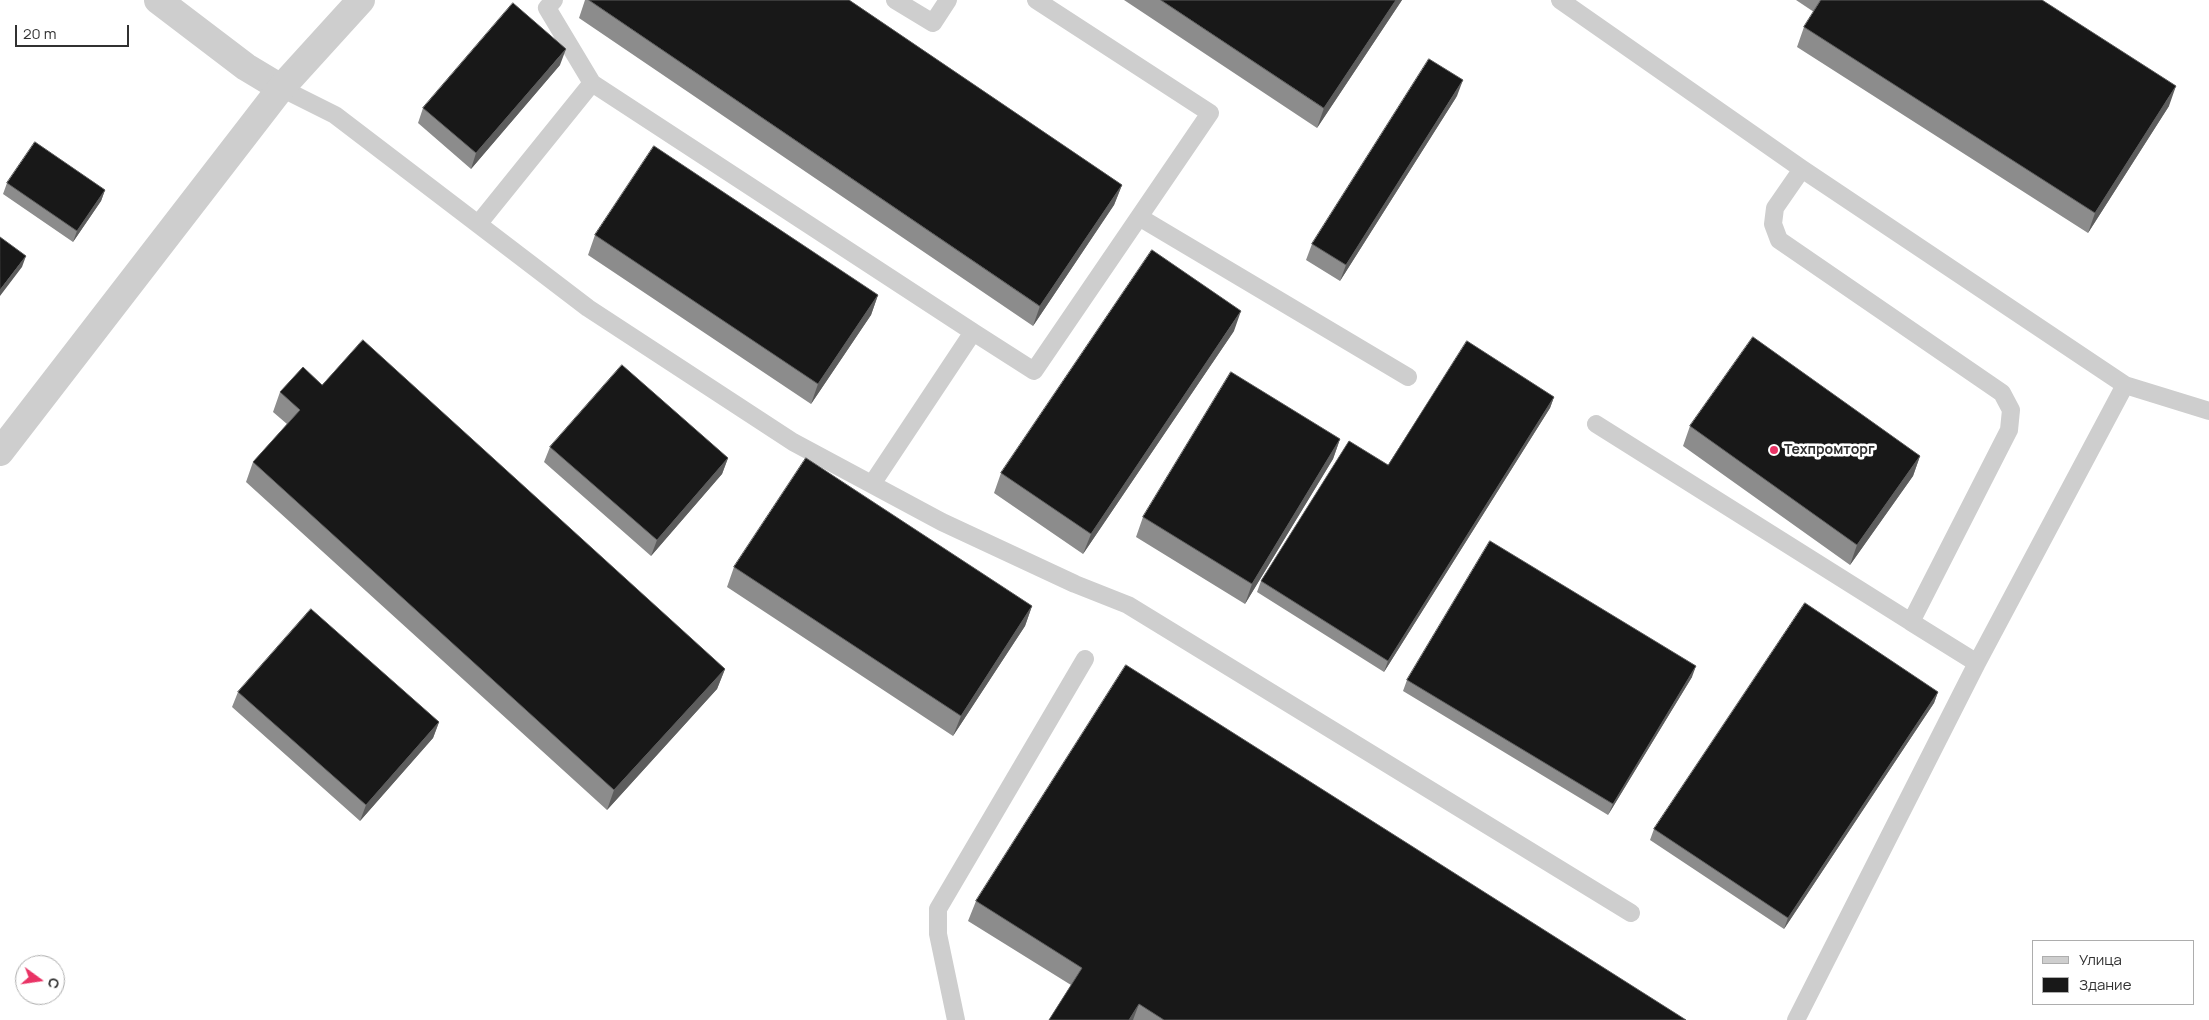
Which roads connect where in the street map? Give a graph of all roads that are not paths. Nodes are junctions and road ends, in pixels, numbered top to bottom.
1 (158, 0) edge
2 (360, 0) edge
3 (554, 0) edge
4 (895, 0) edge
5 (948, 0) edge
6 (1036, 0) edge
7 (1560, 0) edge
8 (592, 83) junction
9 (281, 88) junction
10 (1802, 168) junction
11 (1140, 216) junction
12 (479, 223) junction
13 (974, 332) junction
14 (1408, 377) dead end
15 (2124, 385) junction
16 (2209, 410) edge
17 (1596, 424) dead end
18 (0, 452) edge
19 (872, 484) junction
20 (1911, 622) junction
21 (1085, 659) dead end
22 (1977, 663) junction
23 (1631, 914) dead end
24 (956, 1020) edge
25 (1796, 1020) edge

1 - 9 street
2 - 9 street
3 - 8 lane
4 - 5 lane
6 - 11 lane
7 - 10 lane
8 - 12 lane
8 - 13 lane
9 - 12 lane
9 - 18 street
10 - 15 lane
10 - 20 lane
11 - 13 lane
11 - 14 lane
12 - 19 lane
13 - 19 lane
15 - 16 lane
15 - 22 lane
17 - 20 lane
19 - 23 lane
20 - 22 lane
21 - 24 lane
22 - 25 lane

